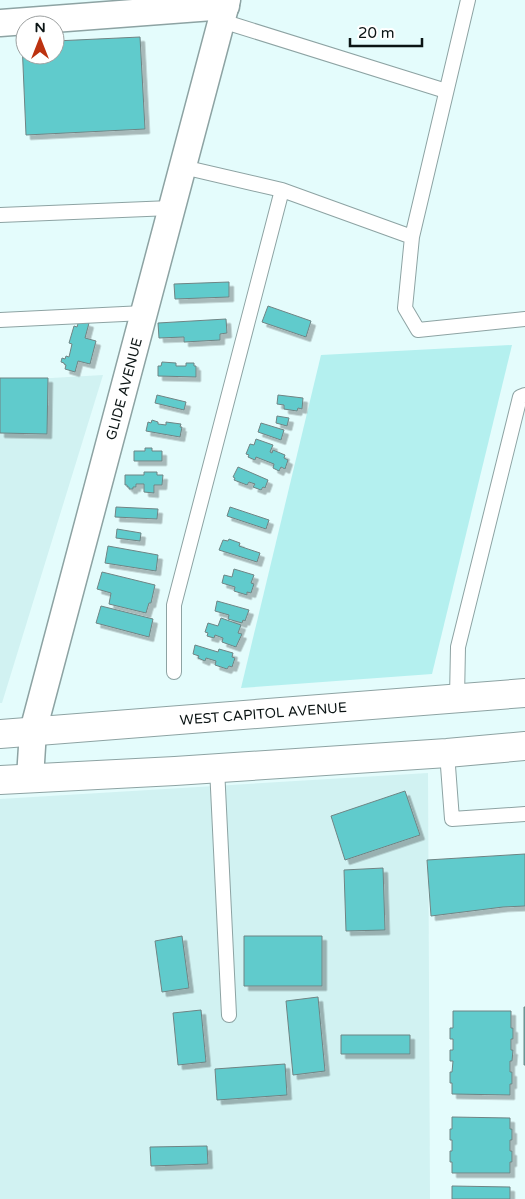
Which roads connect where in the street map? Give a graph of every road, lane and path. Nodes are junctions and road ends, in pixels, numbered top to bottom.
1 (468, 0) edge
2 (225, 9) edge
3 (0, 23) edge
4 (446, 91) junction
5 (183, 167) junction
6 (282, 190) junction
7 (171, 208) junction
8 (0, 215) edge
9 (412, 237) junction
10 (144, 313) junction
11 (525, 319) edge
12 (0, 320) edge
13 (525, 395) edge
14 (174, 672) dead end
15 (525, 693) edge
16 (457, 698) junction
17 (33, 730) junction
18 (0, 734) edge
19 (524, 745) edge
20 (447, 753) junction
21 (217, 768) junction
22 (30, 778) junction
23 (0, 780) edge
24 (525, 814) edge
25 (229, 1015) dead end

1 - 4 lane
2 - 3 street
2 - 4 lane
2 - 5 street, GLIDE AVENUE
4 - 9 lane
5 - 6 lane
5 - 7 street, GLIDE AVENUE
6 - 9 lane
6 - 14 lane
7 - 8 lane
7 - 10 street, GLIDE AVENUE
9 - 11 lane
10 - 12 lane
10 - 17 street, GLIDE AVENUE
13 - 16 lane
15 - 16 main road, WEST CAPITOL AVENUE
16 - 17 main road, WEST CAPITOL AVENUE
17 - 18 main road, WEST CAPITOL AVENUE
17 - 22 street, GLIDE AVENUE
19 - 20 main road
20 - 21 main road
20 - 24 lane
21 - 22 main road
21 - 25 lane
22 - 23 main road

